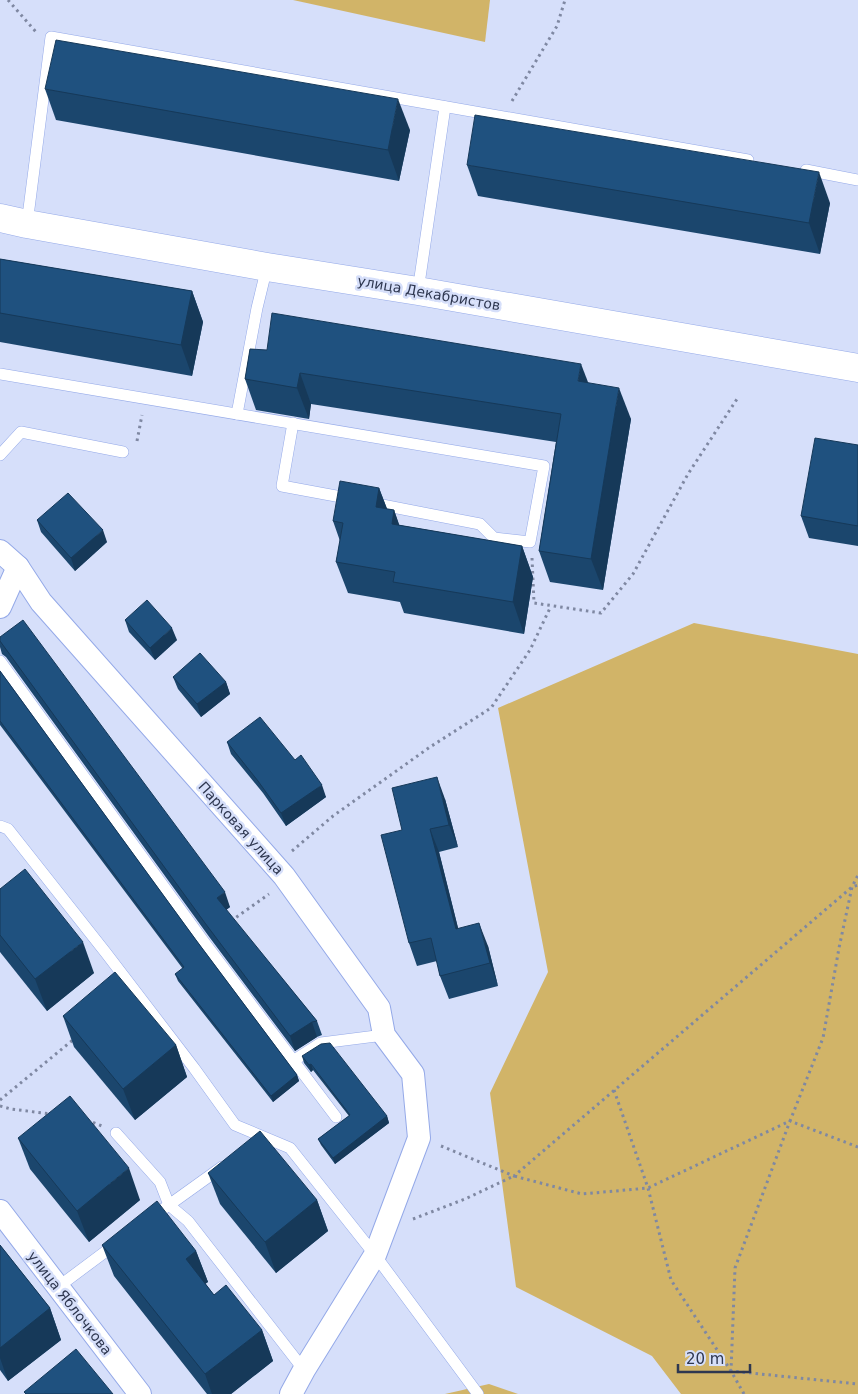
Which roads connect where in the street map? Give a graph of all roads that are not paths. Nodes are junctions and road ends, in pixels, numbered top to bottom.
1 (445, 107) junction
2 (762, 163) edge
3 (791, 168) edge
4 (858, 180) edge
5 (0, 218) edge
6 (27, 224) junction
7 (267, 267) junction
8 (418, 291) junction
9 (858, 368) edge
10 (0, 374) edge
11 (237, 414) junction
12 (293, 424) junction
13 (123, 452) road end
14 (0, 456) edge
15 (0, 551) edge
16 (18, 566) junction
17 (0, 607) edge
18 (0, 661) edge
19 (0, 826) edge
20 (384, 1035) junction
21 (293, 1061) junction
22 (336, 1117) dead end
23 (116, 1133) road end
24 (232, 1160) edge
25 (169, 1205) junction
26 (0, 1212) edge
27 (145, 1222) edge
28 (129, 1234) edge
29 (375, 1255) junction
30 (58, 1287) junction
31 (304, 1370) junction
32 (140, 1394) edge
33 (291, 1394) edge
34 (478, 1394) edge

1 - 2 lane
1 - 6 lane
1 - 8 lane
3 - 4 lane
5 - 6 street, улица Декабристов
6 - 7 street, улица Декабристов
7 - 8 street, улица Декабристов
7 - 11 lane
8 - 9 street, улица Декабристов
10 - 11 lane
11 - 12 lane
12 - 12 lane
13 - 14 lane
15 - 16 street, Парковая улица
16 - 17 street
16 - 20 street, Парковая улица
18 - 21 lane
19 - 29 lane
20 - 21 lane
20 - 29 street, Парковая улица
21 - 22 lane
23 - 25 lane
24 - 25 lane
25 - 27 lane
25 - 31 lane
26 - 30 street, улица Яблочкова
28 - 30 lane
29 - 31 street
29 - 34 lane
30 - 32 street, улица Яблочкова
31 - 33 street

